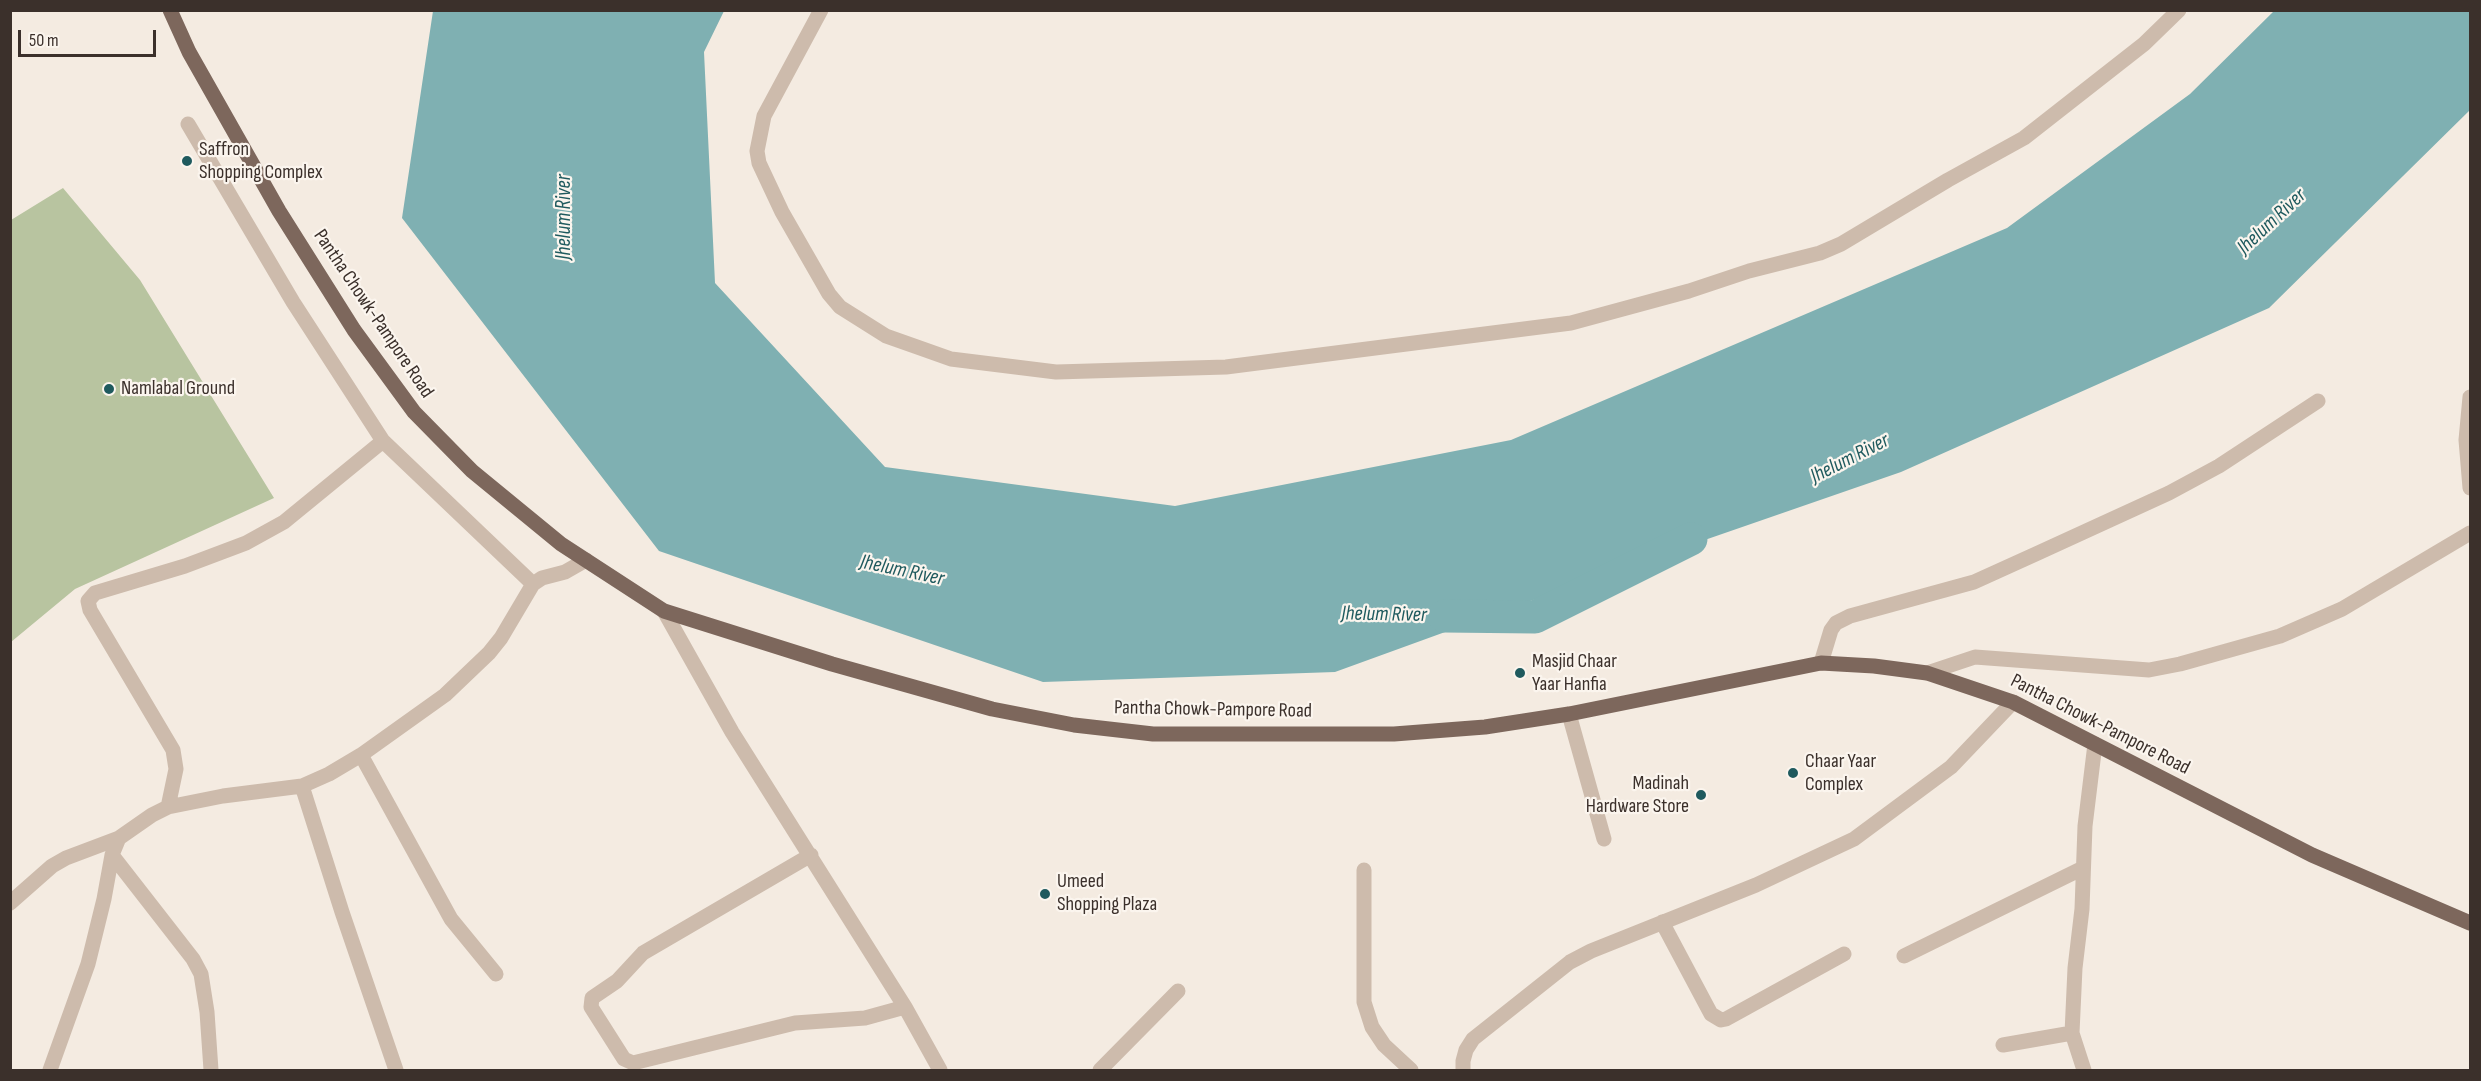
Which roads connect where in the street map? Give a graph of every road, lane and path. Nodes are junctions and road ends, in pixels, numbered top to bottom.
1 (170, 10) edge
2 (821, 10) edge
3 (2179, 10) edge
4 (188, 124) dead end
5 (2470, 397) edge
6 (2318, 400) dead end
7 (383, 441) junction
8 (2470, 488) edge
9 (2470, 533) edge
10 (586, 560) junction
11 (532, 584) junction
12 (664, 611) junction
13 (1821, 663) junction
14 (1927, 673) junction
15 (2013, 702) junction
16 (1569, 714) junction
17 (2095, 744) junction
18 (361, 754) junction
19 (302, 786) junction
20 (168, 807) junction
21 (119, 838) junction
22 (1604, 839) dead end
23 (112, 855) junction
24 (811, 855) junction
25 (2083, 868) junction
26 (1364, 870) dead end
27 (10, 903) edge
28 (1662, 922) junction
29 (2470, 923) edge
30 (1844, 954) dead end
31 (1904, 956) dead end
32 (496, 974) dead end
33 (1178, 991) dead end
34 (905, 1007) junction
35 (2072, 1033) junction
36 (2003, 1045) dead end
37 (50, 1071) edge
38 (211, 1071) edge
39 (396, 1071) edge
40 (940, 1071) edge
41 (1100, 1071) edge
42 (1411, 1071) edge
43 (1464, 1071) edge
44 (2084, 1071) edge

1 - 10 main road, Pantha Chowk-Pampore Road
2 - 3 street
4 - 7 street
5 - 8 street
6 - 13 street
7 - 11 street
7 - 20 street
9 - 14 street
10 - 11 street
10 - 12 main road, Pantha Chowk-Pampore Road
11 - 18 street
12 - 16 main road, Pantha Chowk-Pampore Road
12 - 24 street
13 - 14 main road, Pantha Chowk-Pampore Road
13 - 16 main road, Pantha Chowk-Pampore Road
14 - 15 main road, Pantha Chowk-Pampore Road
15 - 17 main road, Pantha Chowk-Pampore Road
15 - 28 street
16 - 22 street
17 - 25 street
17 - 29 main road, Pantha Chowk-Pampore Road
18 - 19 street
18 - 32 street
19 - 20 street
19 - 39 street
20 - 21 street
21 - 23 street
21 - 27 street
23 - 37 street
23 - 38 street
24 - 34 street
24 - 34 street
25 - 31 street
25 - 35 street
26 - 42 street
28 - 30 street
28 - 43 street
33 - 41 street
34 - 40 street
35 - 36 street
35 - 44 street

